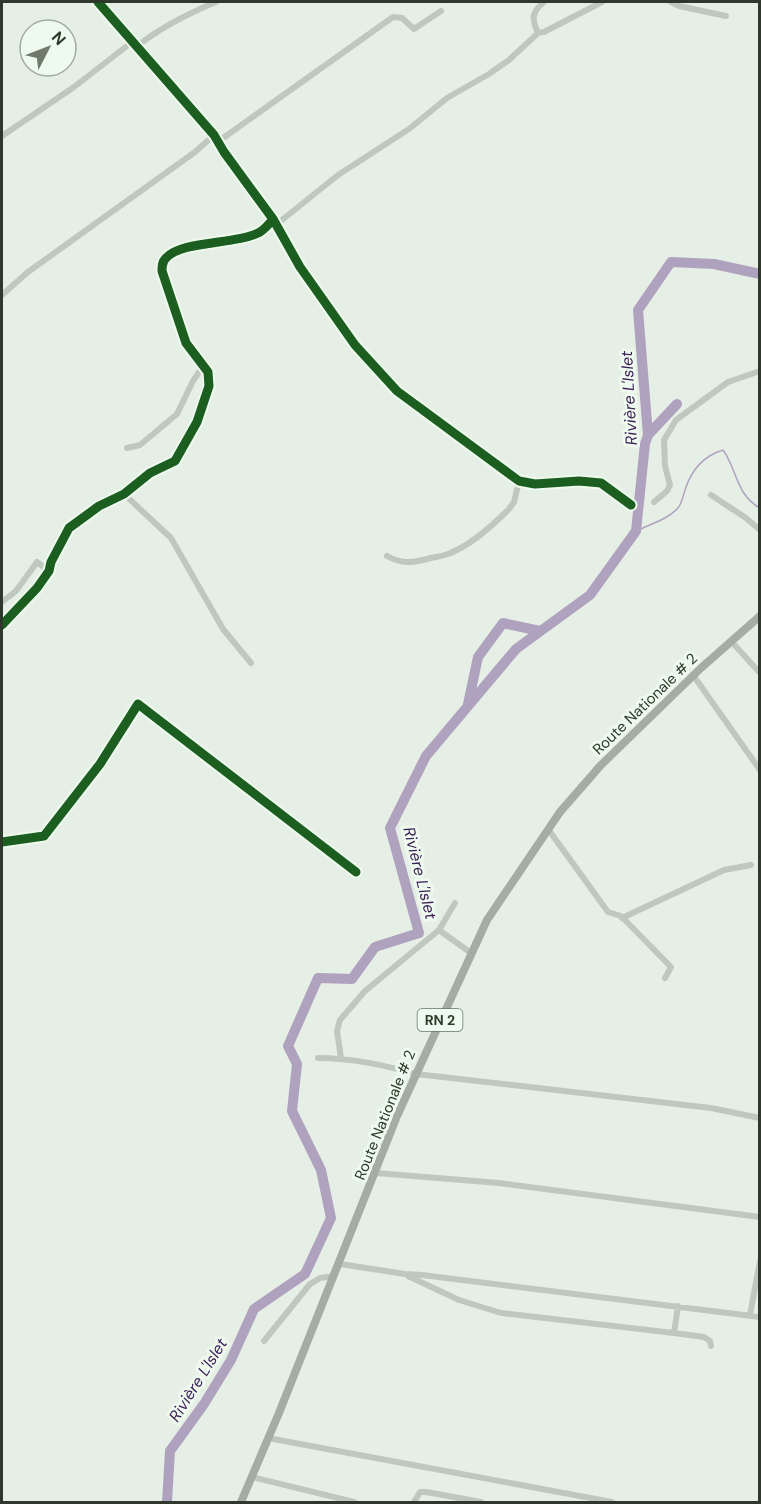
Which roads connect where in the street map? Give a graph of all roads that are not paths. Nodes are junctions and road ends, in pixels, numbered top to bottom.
1 (98, 2) edge
2 (216, 2) edge
3 (544, 2) edge
4 (602, 2) edge
5 (671, 2) edge
6 (441, 11) dead end
7 (726, 16) dead end
8 (538, 33) junction
9 (134, 45) junction
10 (214, 135) junction
11 (2, 136) edge
12 (219, 141) junction
13 (275, 221) junction
14 (2, 295) edge
15 (204, 364) junction
16 (759, 371) edge
17 (127, 448) dead end
18 (519, 481) junction
19 (124, 494) junction
20 (711, 495) dead end
21 (654, 502) dead end
22 (631, 505) dead end
23 (759, 530) edge
24 (387, 556) dead end
25 (49, 571) junction
26 (2, 602) edge
27 (759, 616) edge
28 (2, 625) edge
29 (731, 641) junction
30 (251, 663) dead end
31 (759, 673) edge
32 (693, 675) junction
33 (759, 770) edge
34 (548, 829) junction
35 (2, 842) edge
36 (750, 865) dead end
37 (356, 872) dead end
38 (455, 903) dead end
39 (622, 918) junction
40 (439, 930) junction
41 (471, 953) junction
42 (665, 978) dead end
43 (318, 1058) dead end
44 (341, 1058) junction
45 (416, 1074) junction
46 (759, 1118) edge
47 (376, 1173) junction
48 (759, 1217) edge
49 (759, 1261) edge
50 (340, 1264) junction
51 (405, 1274) junction
52 (334, 1276) junction
53 (678, 1305) junction
54 (750, 1315) junction
55 (759, 1317) edge
56 (674, 1333) junction
57 (264, 1341) dead end
58 (711, 1346) dead end
59 (268, 1438) junction
60 (252, 1477) junction
61 (241, 1503) edge
62 (354, 1503) edge
63 (414, 1503) edge
64 (481, 1503) edge
65 (612, 1503) edge

1 - 9 street
2 - 9 street
3 - 8 street
4 - 8 street
5 - 7 street
6 - 12 street
8 - 13 street
9 - 10 street
9 - 11 street
10 - 12 street
10 - 14 street
12 - 13 street
13 - 15 street
13 - 18 street
15 - 17 street
15 - 19 street
16 - 21 street
18 - 22 street
18 - 24 street
19 - 25 street
19 - 30 street
20 - 23 street
25 - 26 street
25 - 28 street
27 - 29 main road, Route Nationale # 2 / RN 2
29 - 31 street
29 - 32 main road, Route Nationale # 2 / RN 2
32 - 33 street
32 - 34 main road, Route Nationale # 2 / RN 2
34 - 39 street
34 - 41 main road, Route Nationale # 2 / RN 2
35 - 37 street
36 - 39 street
38 - 40 street
39 - 42 street
40 - 41 street
40 - 44 street
41 - 45 main road, Route Nationale # 2 / RN 2
43 - 44 street
44 - 45 street
45 - 46 street
45 - 47 main road, Route Nationale # 2 / RN 2
47 - 48 street
47 - 50 main road, Route Nationale # 2 / RN 2
49 - 54 street
50 - 51 street
50 - 52 main road, Route Nationale # 2 / RN 2
51 - 53 street
51 - 56 street
52 - 57 street
52 - 59 main road, Route Nationale # 2 / RN 2
53 - 54 street
53 - 56 street
54 - 55 street
56 - 58 street
59 - 60 main road, Route Nationale # 2 / RN 2
59 - 65 street
60 - 61 main road, Route Nationale # 2 / RN 2
60 - 62 street
63 - 64 street

